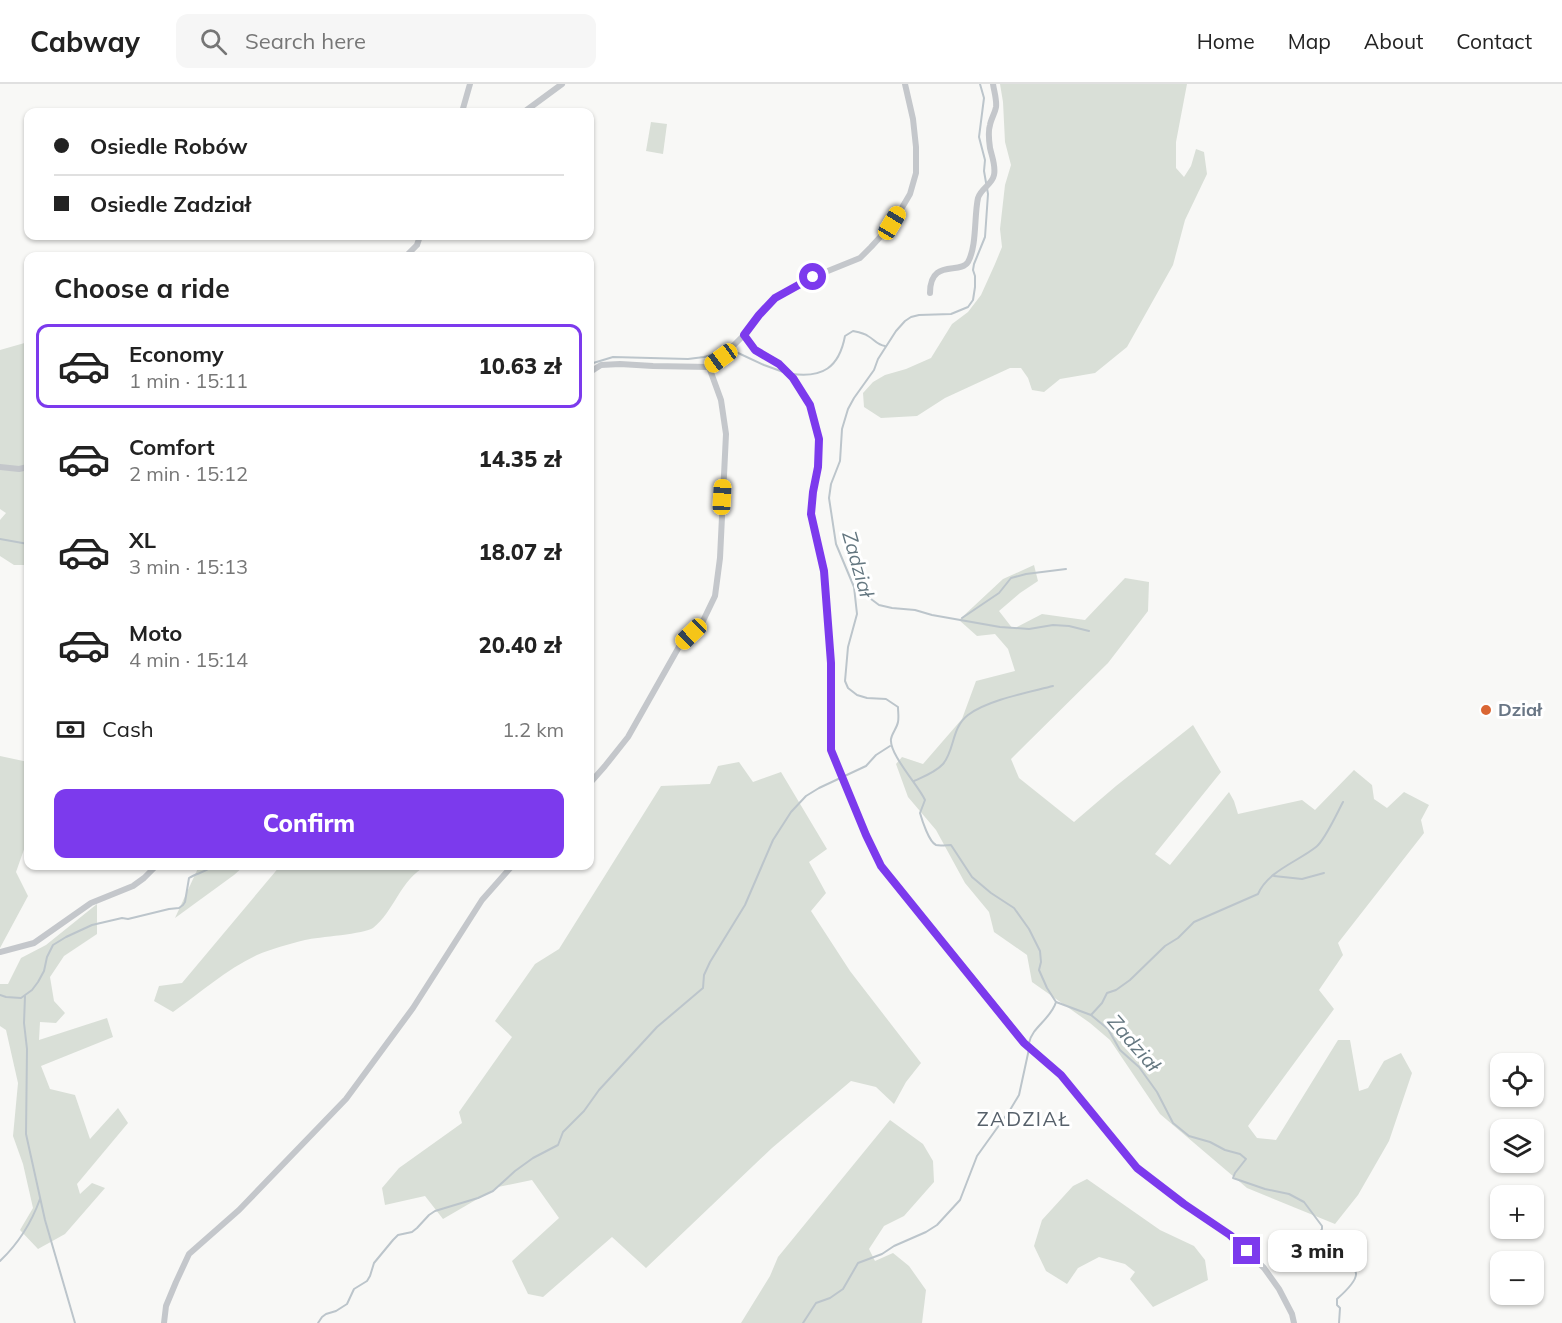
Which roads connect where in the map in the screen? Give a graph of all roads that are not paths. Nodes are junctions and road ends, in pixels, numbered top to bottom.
1 (470, 84) edge
2 (562, 84) edge
3 (905, 84) edge
4 (993, 84) edge
5 (463, 108) edge
6 (529, 108) edge
7 (419, 240) edge
8 (410, 252) edge
9 (930, 293) dead end
10 (744, 335) junction
11 (709, 367) junction
12 (594, 369) edge
13 (0, 467) edge
14 (24, 467) edge
15 (594, 778) edge
16 (152, 870) edge
17 (508, 870) edge
18 (0, 952) edge
19 (164, 1323) edge
20 (1294, 1323) edge

1 - 5 street
2 - 6 street
3 - 10 street
4 - 9 street
7 - 8 street
10 - 11 street
10 - 20 street
11 - 12 street
11 - 15 street
13 - 14 street
16 - 18 street
17 - 19 street

